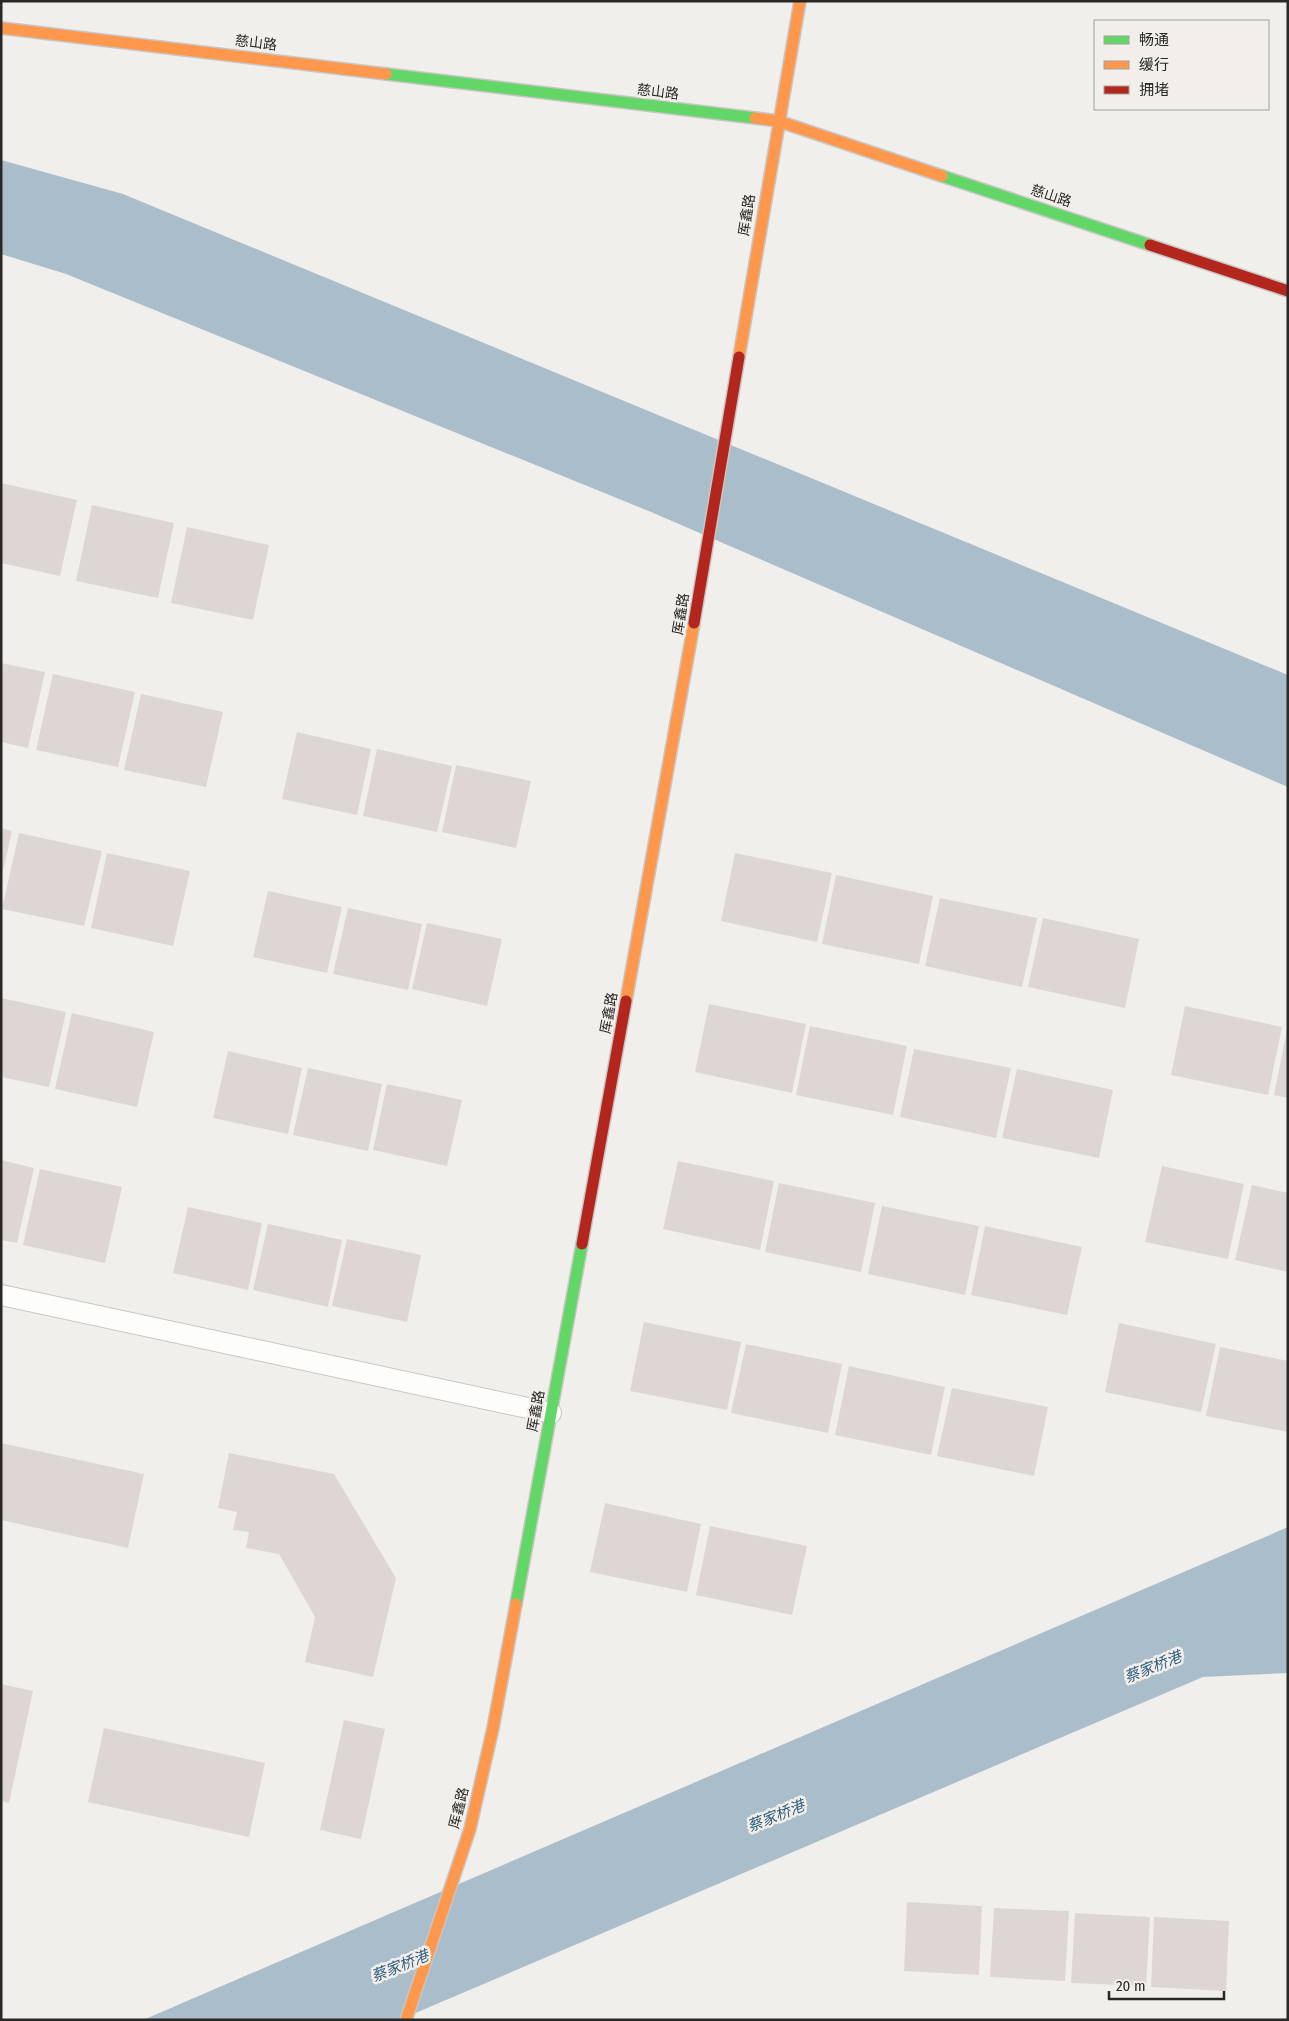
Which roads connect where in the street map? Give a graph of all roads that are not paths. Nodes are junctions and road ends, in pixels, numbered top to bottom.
1 (800, 1) edge
2 (1, 28) edge
3 (778, 121) junction
4 (1288, 291) edge
5 (1, 1295) edge
6 (551, 1412) junction
7 (406, 2020) edge

1 - 3 street, 厍鑫路
2 - 3 street, 慈山路
3 - 4 street, 慈山路
3 - 6 street, 厍鑫路
5 - 6 lane
6 - 7 street, 厍鑫路

